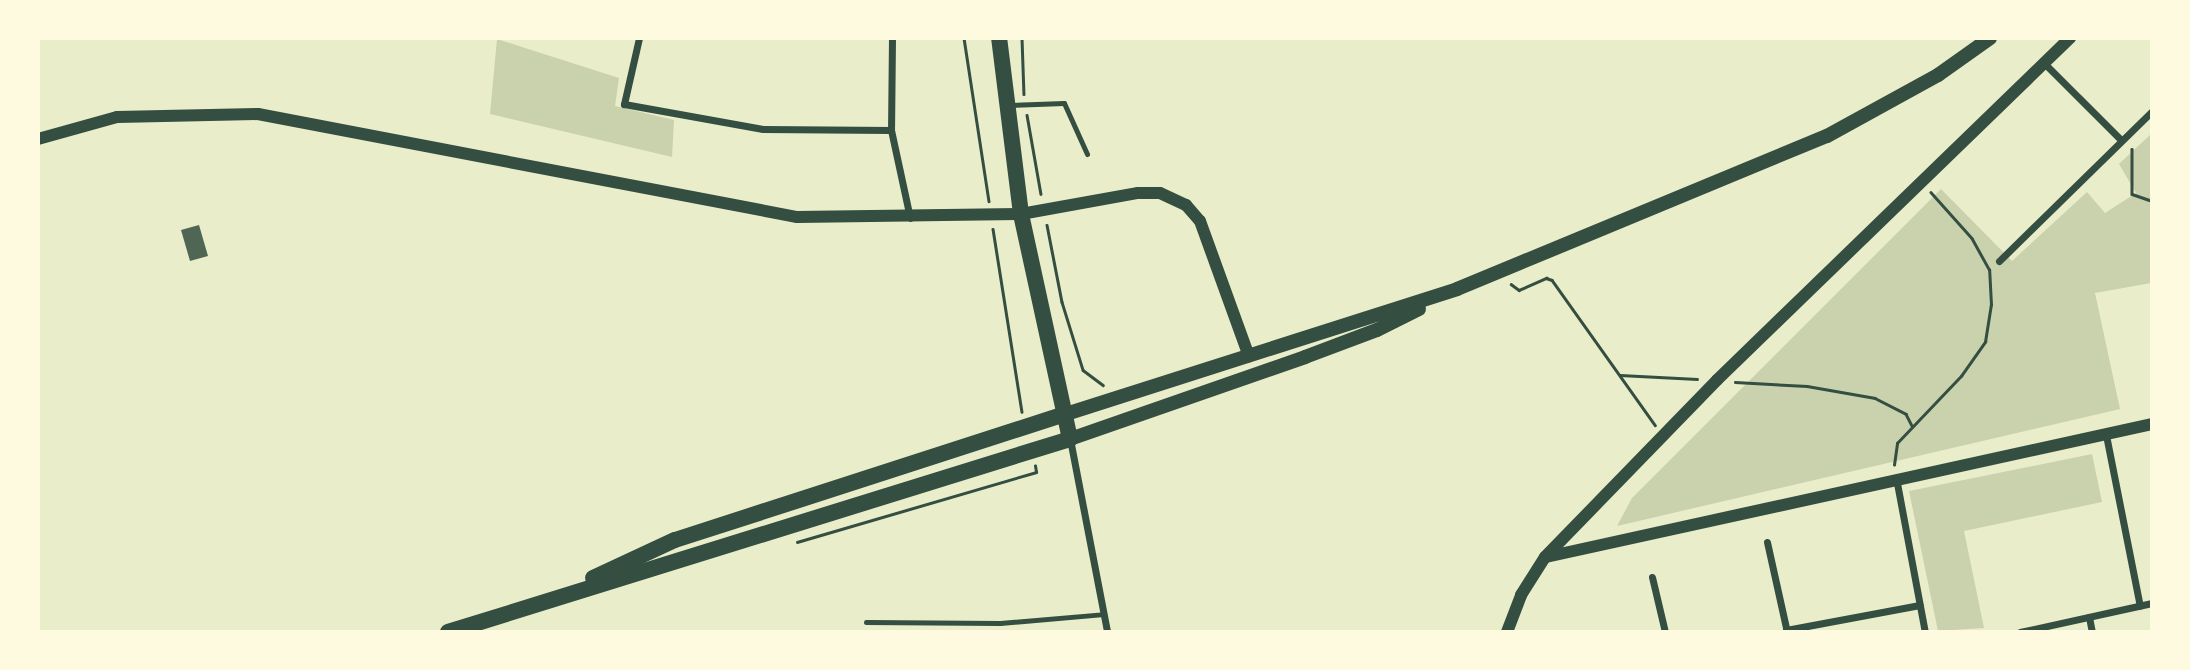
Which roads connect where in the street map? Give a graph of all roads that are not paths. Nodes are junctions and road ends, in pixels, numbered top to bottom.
1 (639, 38) edge
2 (892, 38) edge
3 (999, 38) edge
4 (1990, 38) edge
5 (2070, 38) edge
6 (2044, 63) junction
7 (1006, 106) junction
8 (2151, 111) edge
9 (891, 130) junction
10 (38, 139) edge
11 (2121, 140) junction
12 (1087, 154) dead end
13 (1021, 214) junction
14 (911, 219) junction
15 (1999, 261) dead end
16 (1457, 289) junction
17 (1250, 356) junction
18 (1066, 414) junction
19 (2151, 424) edge
20 (2106, 435) junction
21 (1070, 439) junction
22 (1897, 484) junction
23 (1767, 542) dead end
24 (1545, 557) junction
25 (1652, 577) dead end
26 (552, 598) junction
27 (2151, 603) edge
28 (1920, 605) junction
29 (2140, 606) junction
30 (1104, 614) junction
31 (2089, 617) junction
32 (866, 622) dead end
33 (1786, 631) edge
34 (448, 632) edge
35 (1107, 632) edge
36 (1507, 632) edge
37 (1665, 632) edge
38 (1925, 632) edge
39 (2020, 632) edge
40 (2092, 632) edge

1 - 9 street
2 - 9 street
3 - 7 highway
4 - 16 main road
5 - 6 street
6 - 11 street
6 - 24 street
7 - 12 lane
7 - 13 highway
8 - 11 street
9 - 14 street
10 - 14 street
11 - 15 street
13 - 14 street
13 - 17 street
13 - 18 highway
16 - 17 main road
16 - 21 main road
17 - 18 main road
18 - 21 highway
18 - 26 highway
19 - 20 street
20 - 22 street
20 - 29 street
21 - 26 highway
21 - 30 street
22 - 24 street
22 - 28 street
23 - 33 street
24 - 36 street
25 - 37 street
26 - 34 highway
27 - 29 street
28 - 33 street
28 - 38 street
29 - 31 street
30 - 32 lane
30 - 35 street
31 - 39 street
31 - 40 street

